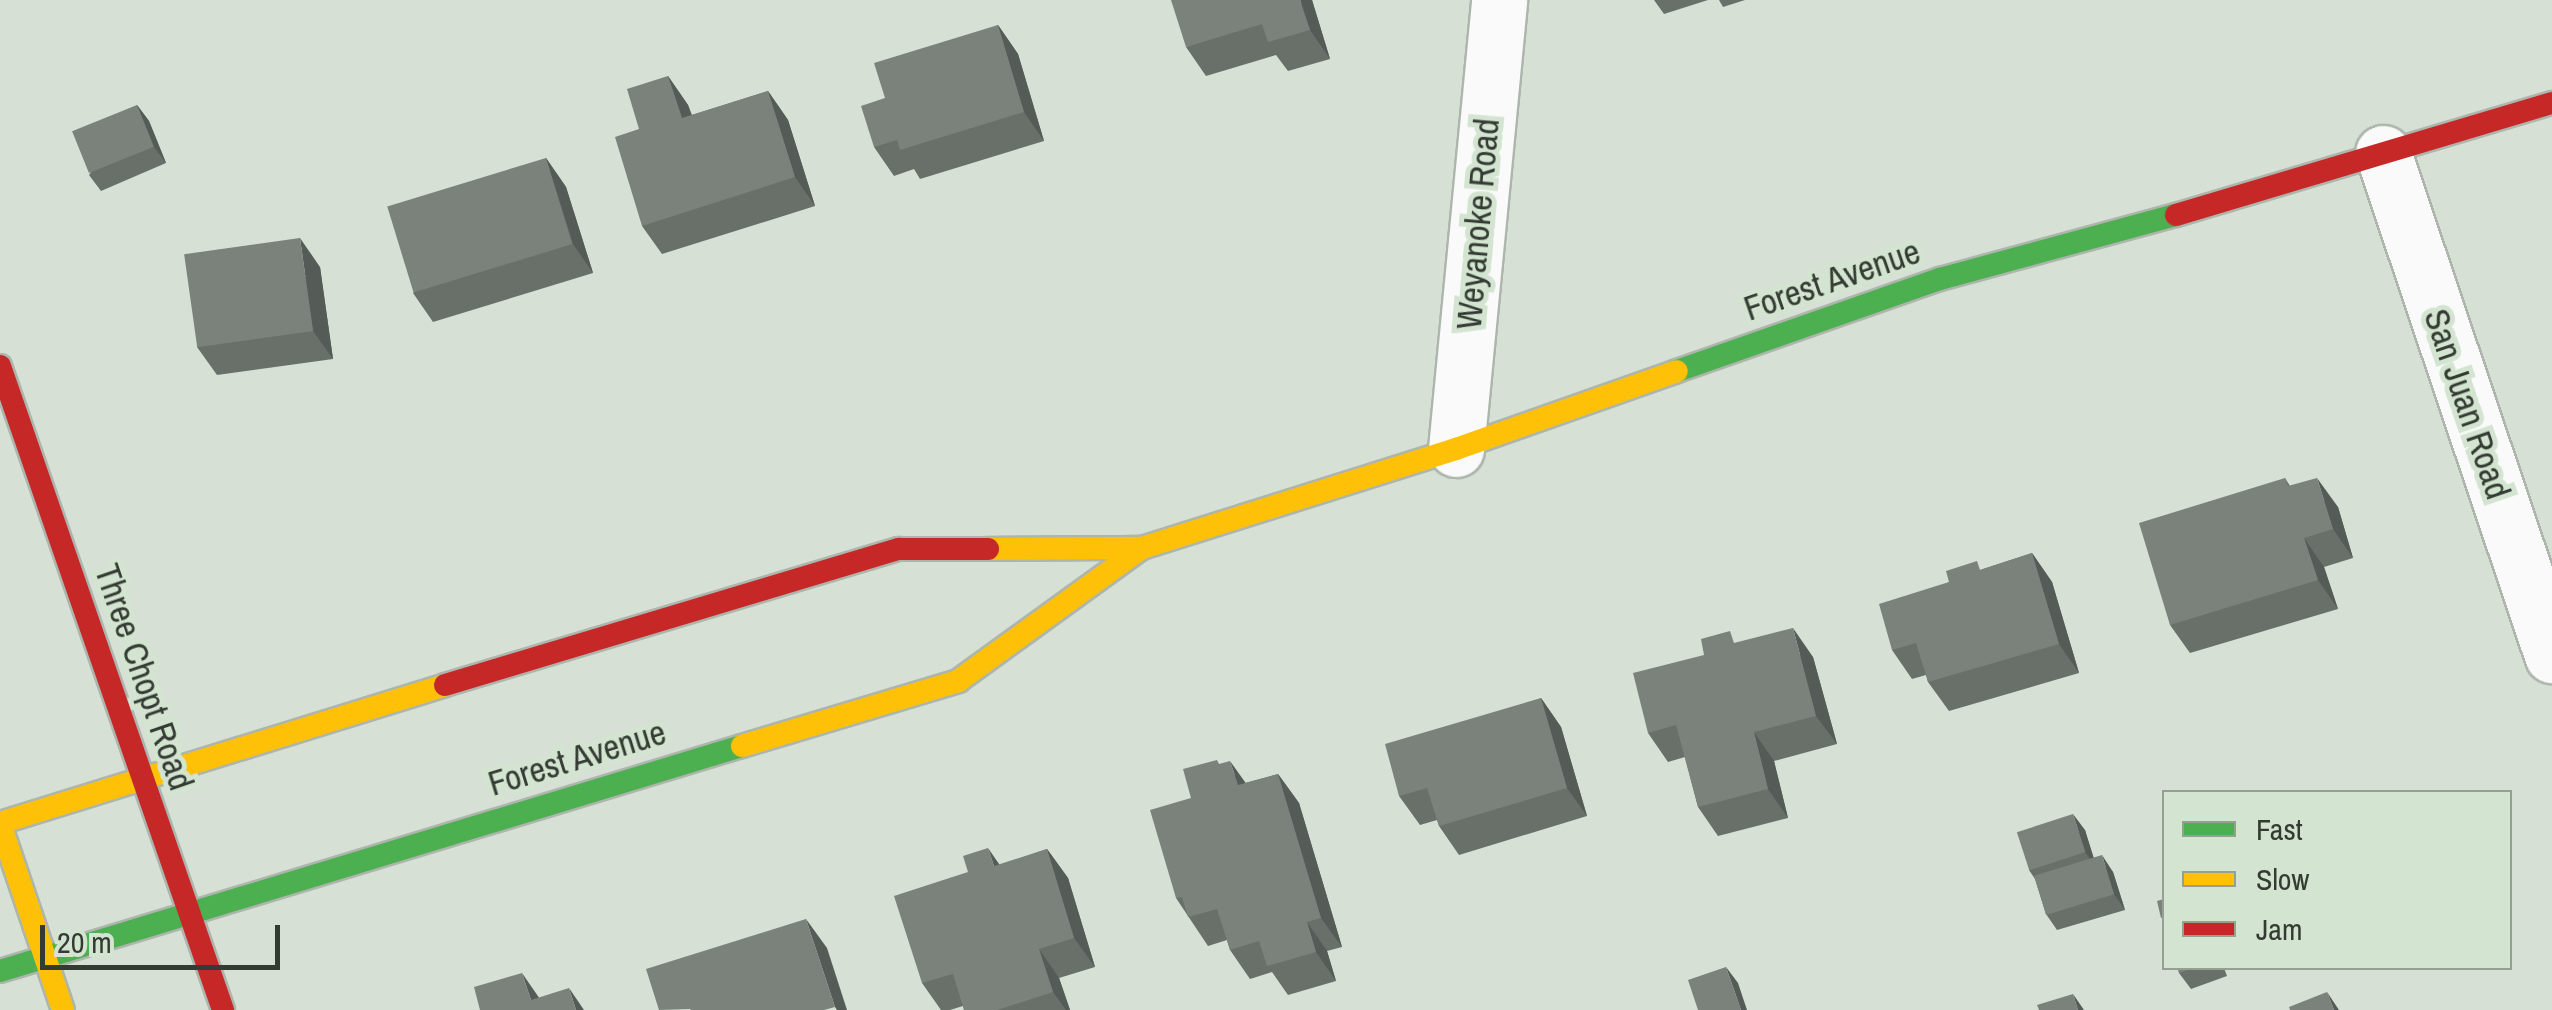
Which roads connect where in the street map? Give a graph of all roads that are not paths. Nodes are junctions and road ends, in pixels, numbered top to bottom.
1 (1499, 0) edge
2 (2552, 103) edge
3 (2383, 153) junction
4 (0, 366) edge
5 (1456, 449) junction
6 (1142, 548) junction
7 (2552, 655) edge
8 (141, 777) junction
9 (0, 824) edge
10 (187, 911) junction
11 (44, 957) junction
12 (0, 971) edge
13 (63, 1010) edge
14 (223, 1010) edge

1 - 5 street, Weyanoke Road
2 - 3 main road, Forest Avenue
3 - 5 main road, Forest Avenue
3 - 7 street, San Juan Road
4 - 8 main road, Three Chopt Road
5 - 6 main road, Forest Avenue
6 - 8 main road, Forest Avenue
6 - 10 main road, Forest Avenue
8 - 9 main road, Forest Avenue
8 - 10 main road, Three Chopt Road
9 - 11 main road
10 - 11 main road, Forest Avenue
10 - 14 main road, Three Chopt Road
11 - 12 main road, Forest Avenue
11 - 13 main road

